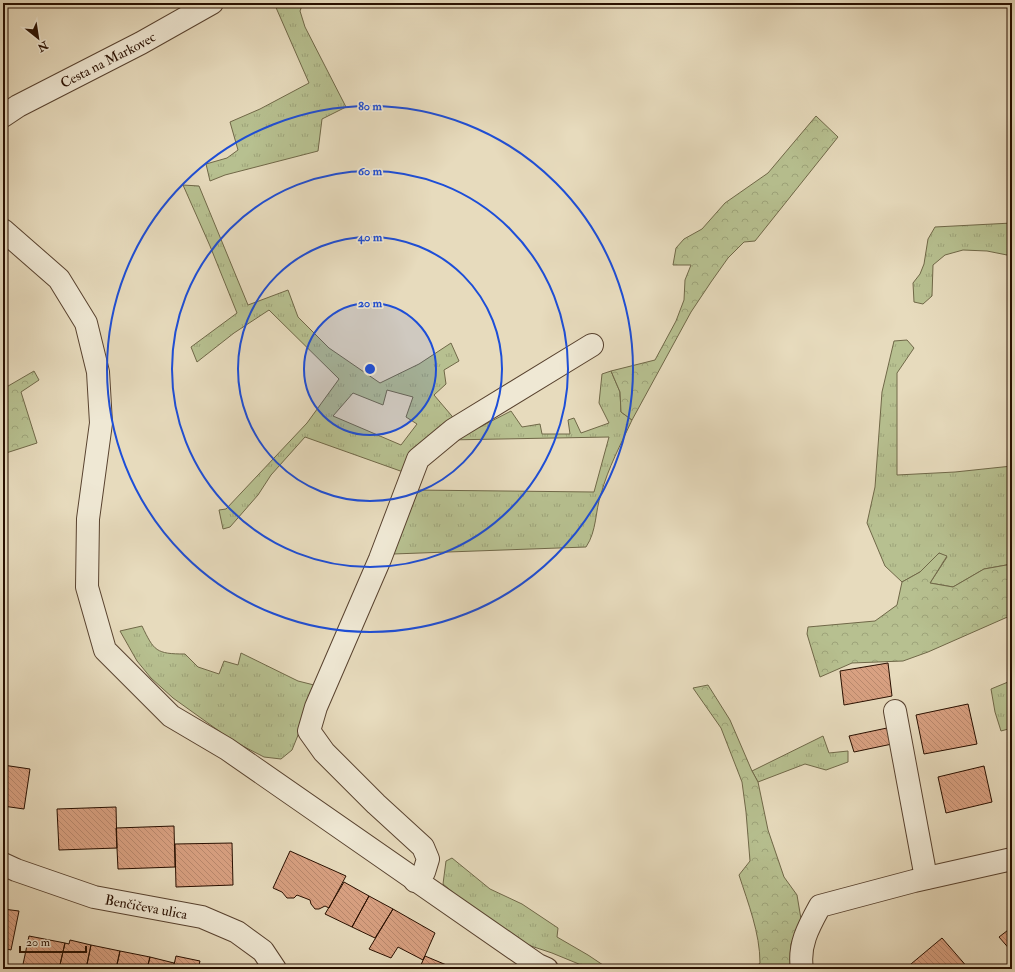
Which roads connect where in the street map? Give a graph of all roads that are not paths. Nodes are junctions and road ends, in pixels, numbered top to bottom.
1 (212, 3) edge
2 (3, 116) edge
3 (3, 230) edge
4 (592, 345) dead end
5 (895, 711) dead end
6 (1012, 859) edge
7 (3, 864) edge
8 (926, 878) junction
9 (415, 881) junction
10 (275, 969) edge
11 (547, 969) edge
12 (802, 969) edge

1 - 2 street, Cesta na Markovec
3 - 9 street
4 - 9 street
5 - 8 street
6 - 8 street
7 - 10 street, Benčičeva ulica
8 - 12 street
9 - 11 street

